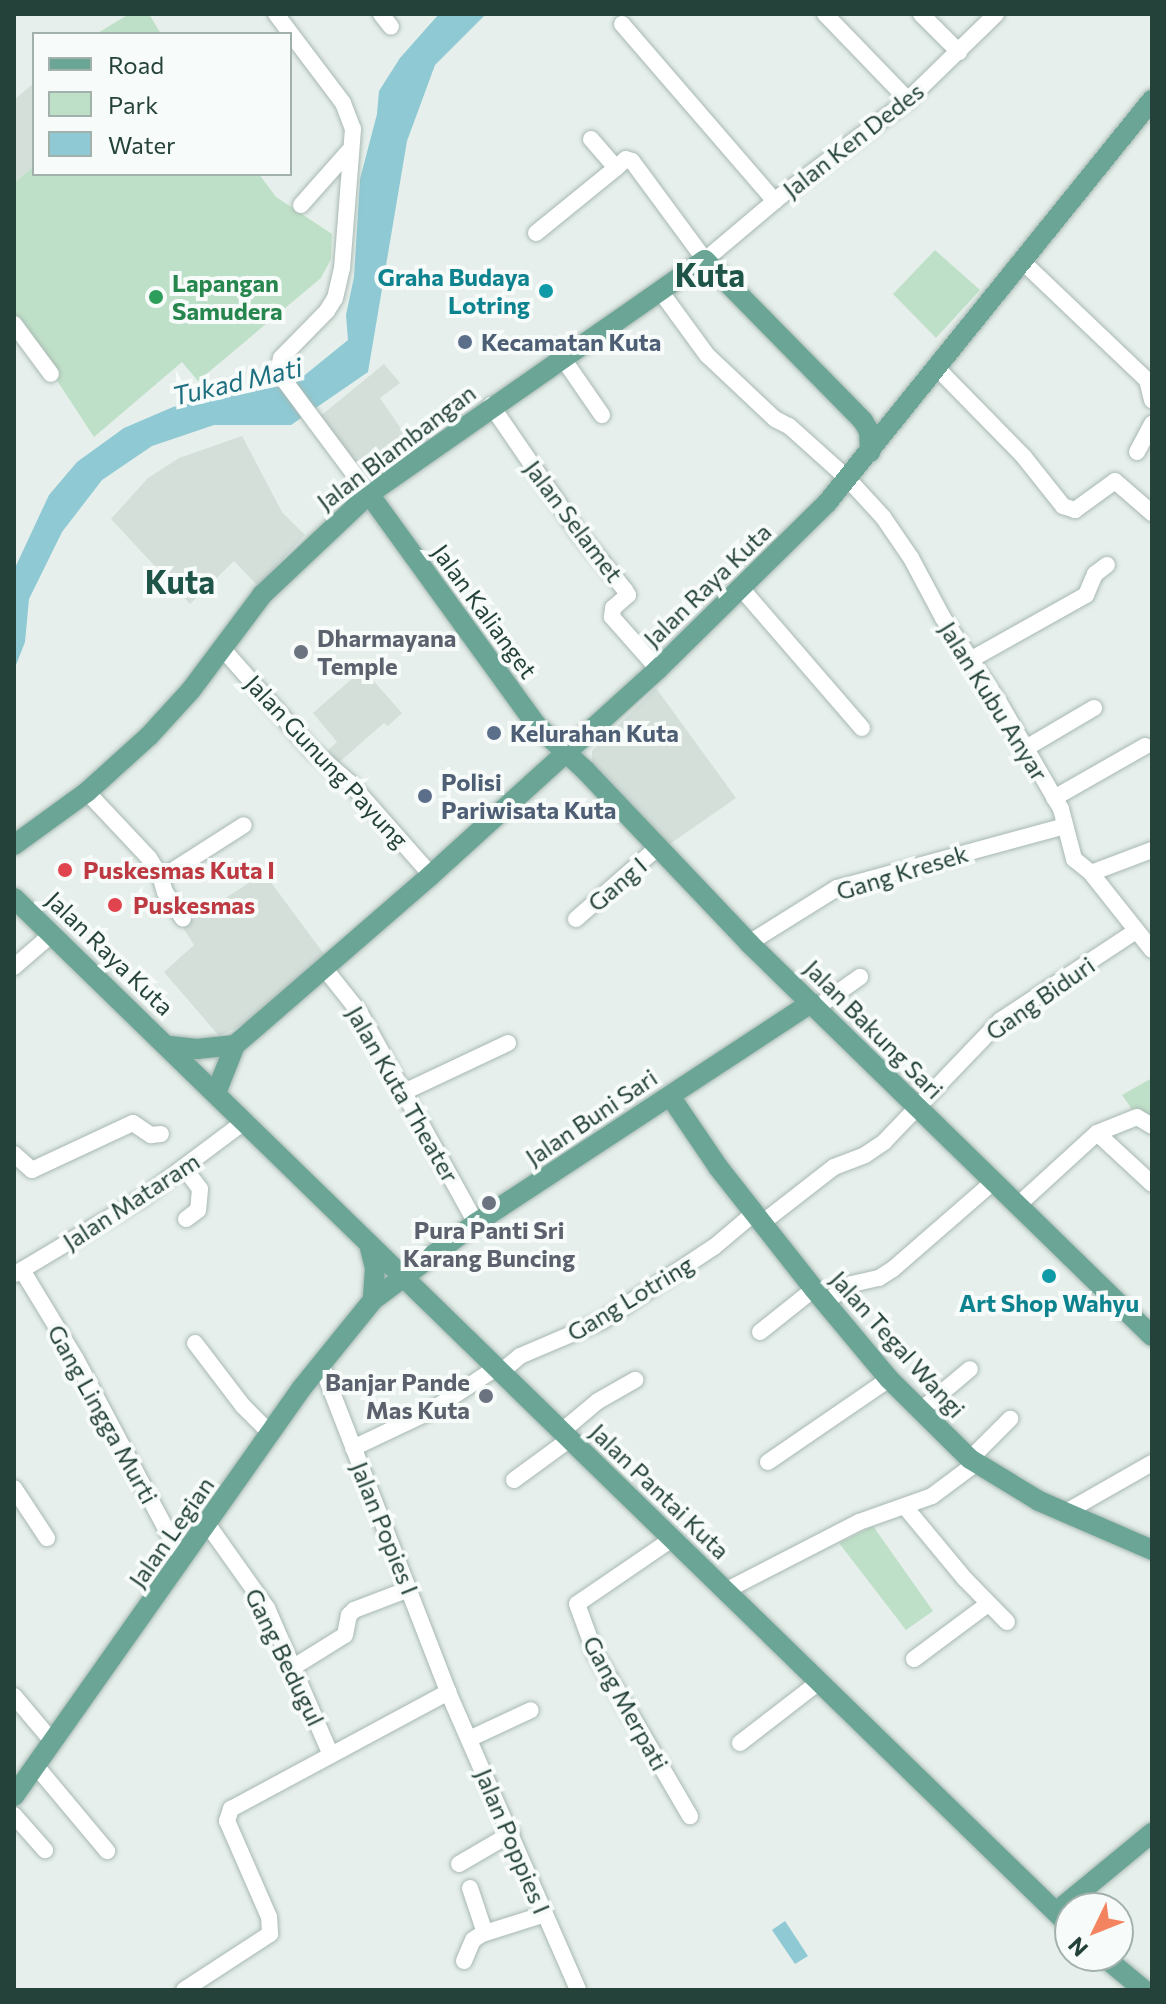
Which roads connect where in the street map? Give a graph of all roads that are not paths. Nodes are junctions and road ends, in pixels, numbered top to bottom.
1 (276, 14) edge
2 (825, 14) edge
3 (921, 14) edge
4 (993, 15) edge
5 (622, 24) dead end
6 (289, 32) edge
7 (292, 36) edge
8 (959, 52) junction
9 (908, 100) junction
10 (1152, 100) edge
11 (591, 139) dead end
12 (349, 151) junction
13 (616, 168) junction
14 (775, 201) junction
15 (301, 205) dead end
16 (536, 233) dead end
17 (705, 260) junction
18 (1023, 262) junction
19 (661, 292) junction
20 (14, 324) edge
21 (564, 360) junction
22 (936, 367) junction
23 (51, 374) dead end
24 (1150, 382) edge
25 (1152, 400) edge
26 (491, 405) junction
27 (602, 415) dead end
28 (863, 421) junction
29 (1152, 424) edge
30 (893, 425) junction
31 (870, 452) junction
32 (1137, 452) dead end
33 (848, 479) junction
34 (369, 494) junction
35 (1152, 513) edge
36 (1107, 565) dead end
37 (741, 588) junction
38 (222, 648) junction
39 (970, 660) junction
40 (658, 669) junction
41 (1094, 708) dead end
42 (862, 728) dead end
43 (1145, 746) dead end
44 (1026, 748) junction
45 (566, 753) junction
46 (87, 792) junction
47 (1054, 798) junction
48 (244, 825) dead end
49 (1065, 826) junction
50 (14, 845) edge
51 (657, 848) junction
52 (1152, 850) edge
53 (1091, 873) junction
54 (160, 875) junction
55 (431, 875) junction
56 (14, 898) edge
57 (183, 919) dead end
58 (576, 919) dead end
59 (1136, 931) junction
60 (52, 934) junction
61 (749, 943) junction
62 (1152, 950) edge
63 (14, 967) edge
64 (325, 969) junction
65 (860, 977) dead end
66 (813, 1006) junction
67 (508, 1043) dead end
68 (235, 1045) junction
69 (170, 1046) junction
70 (404, 1092) junction
71 (216, 1093) junction
72 (670, 1096) junction
73 (916, 1107) junction
74 (244, 1122) junction
75 (1152, 1126) edge
76 (1097, 1133) junction
77 (161, 1134) dead end
78 (14, 1154) edge
79 (185, 1169) junction
80 (993, 1182) junction
81 (1152, 1184) edge
82 (1017, 1206) junction
83 (758, 1218) junction
84 (186, 1219) dead end
85 (476, 1223) junction
86 (370, 1248) junction
87 (16, 1273) edge
88 (403, 1278) junction
89 (820, 1296) junction
90 (373, 1300) junction
91 (760, 1332) dead end
92 (1152, 1336) edge
93 (195, 1343) dead end
94 (321, 1364) junction
95 (970, 1369) dead end
96 (498, 1370) junction
97 (889, 1379) junction
98 (635, 1380) dead end
99 (920, 1411) junction
100 (1010, 1419) dead end
101 (270, 1433) junction
102 (566, 1436) junction
103 (353, 1448) junction
104 (768, 1462) dead end
105 (973, 1462) junction
106 (1152, 1463) edge
107 (514, 1480) dead end
108 (14, 1488) edge
109 (906, 1508) junction
110 (1066, 1512) junction
111 (208, 1525) junction
112 (47, 1538) dead end
113 (672, 1539) junction
114 (1152, 1550) edge
115 (182, 1559) junction
116 (409, 1589) junction
117 (725, 1591) junction
118 (988, 1604) junction
119 (1007, 1622) dead end
120 (914, 1659) dead end
121 (292, 1668) junction
122 (819, 1682) junction
123 (448, 1692) junction
124 (14, 1696) edge
125 (531, 1710) dead end
126 (469, 1739) junction
127 (52, 1741) junction
128 (740, 1743) dead end
129 (330, 1753) junction
130 (36, 1766) junction
131 (14, 1796) edge
132 (14, 1815) edge
133 (690, 1816) dead end
134 (512, 1833) junction
135 (1152, 1833) edge
136 (45, 1850) dead end
137 (107, 1851) dead end
138 (1141, 1851) edge
139 (459, 1864) dead end
140 (470, 1888) dead end
141 (1094, 1892) edge
142 (1054, 1904) edge
143 (545, 1914) junction
144 (485, 1933) junction
145 (464, 1961) dead end
146 (1122, 1972) edge
147 (184, 1990) edge
148 (578, 1990) edge
149 (1144, 1990) edge

1 - 6 street
2 - 9 street
3 - 8 street
4 - 8 street, Jalan Ken Dedes
5 - 14 street
7 - 12 street
8 - 9 street, Jalan Ken Dedes
9 - 14 street, Jalan Ken Dedes
10 - 18 main road, Jalan Raya Kuta
11 - 13 street
12 - 15 street
12 - 34 street
13 - 16 street
13 - 17 street
14 - 17 street, Jalan Ken Dedes
17 - 19 main road, Jalan Blambangan
17 - 28 main road
18 - 22 main road, Jalan Raya Kuta
18 - 24 street
19 - 21 main road, Jalan Blambangan
19 - 33 street, Jalan Kubu Anyar
20 - 23 street
21 - 26 main road, Jalan Blambangan
21 - 27 street
22 - 30 main road, Jalan Raya Kuta
22 - 35 street
24 - 25 street
26 - 34 main road, Jalan Blambangan
26 - 40 street, Jalan Selamet
28 - 30 main road
28 - 31 main road
29 - 32 street
30 - 31 main road, Jalan Raya Kuta
31 - 33 main road, Jalan Raya Kuta
33 - 37 main road, Jalan Raya Kuta
33 - 39 street, Jalan Kubu Anyar
34 - 38 main road, Jalan Blambangan
34 - 45 main road, Jalan Kalianget
36 - 39 street
37 - 40 main road, Jalan Raya Kuta
37 - 42 street
38 - 46 main road, Jalan Blambangan
38 - 55 street, Jalan Gunung Payung
39 - 44 street, Jalan Kubu Anyar
40 - 45 main road, Jalan Raya Kuta
41 - 44 street
43 - 47 street
44 - 47 street, Jalan Kubu Anyar
45 - 51 main road, Jalan Bakung Sari
45 - 55 main road, Jalan Raya Kuta
46 - 50 main road, Jalan Blambangan
46 - 54 street
47 - 49 street, Jalan Kubu Anyar
48 - 54 street
49 - 53 street, Jalan Kubu Anyar
49 - 61 street, Gang Kresek
51 - 58 street, Gang I
51 - 61 main road, Jalan Bakung Sari
52 - 53 street
53 - 59 street, Jalan Kubu Anyar
54 - 57 street
55 - 64 main road, Jalan Raya Kuta
56 - 60 main road, Jalan Raya Kuta
59 - 62 street, Jalan Kubu Anyar
59 - 73 street, Gang Biduri
60 - 63 street
60 - 69 main road, Jalan Raya Kuta
61 - 66 main road, Jalan Bakung Sari
64 - 68 main road, Jalan Raya Kuta
64 - 70 street, Jalan Kuta Theater
65 - 66 street
66 - 72 main road, Jalan Buni Sari
66 - 73 main road, Jalan Bakung Sari
67 - 70 street
68 - 69 main road, Jalan Raya Kuta
68 - 71 main road, Jalan Raya Kuta
69 - 71 main road, Jalan Raya Kuta
70 - 85 street, Jalan Kuta Theater
71 - 74 main road, Jalan Pantai Kuta
72 - 83 main road, Jalan Tegal Wangi
72 - 85 main road, Jalan Buni Sari
73 - 80 main road, Jalan Bakung Sari
73 - 83 street, Gang Biduri
74 - 79 street, Jalan Mataram
74 - 86 main road, Jalan Pantai Kuta
75 - 76 street
76 - 81 street
76 - 82 street
77 - 78 street
79 - 84 street
79 - 87 street, Jalan Mataram
80 - 82 main road, Jalan Bakung Sari
80 - 89 street
82 - 92 main road, Jalan Bakung Sari
83 - 89 main road, Jalan Tegal Wangi
83 - 96 street, Gang Lotring
85 - 88 main road, Jalan Buni Sari
86 - 88 main road, Jalan Pantai Kuta
86 - 90 main road
87 - 115 street, Gang Lingga Murti
88 - 90 main road, Jalan Buni Sari
88 - 96 main road, Jalan Pantai Kuta
89 - 91 street
89 - 97 main road, Jalan Tegal Wangi
90 - 94 main road, Jalan Legian
93 - 101 street
94 - 101 main road, Jalan Legian
94 - 103 street, Jalan Popies I
95 - 99 street
96 - 102 main road, Jalan Pantai Kuta
96 - 103 street, Gang Lotring
97 - 99 main road, Jalan Tegal Wangi
97 - 104 street
98 - 102 street
99 - 105 main road, Jalan Tegal Wangi
100 - 105 street
101 - 111 main road, Jalan Legian
102 - 107 street
102 - 113 main road, Jalan Pantai Kuta
103 - 116 street, Jalan Popies I
105 - 109 street
105 - 110 main road, Jalan Tegal Wangi
106 - 110 street
108 - 112 street
109 - 117 street
109 - 118 street
110 - 114 main road, Jalan Tegal Wangi
111 - 115 main road, Jalan Legian
111 - 121 street, Gang Bedugul
113 - 117 main road, Jalan Pantai Kuta
113 - 133 street, Gang Merpati
115 - 127 main road, Jalan Legian
116 - 121 street
116 - 123 street, Jalan Popies I
117 - 122 main road, Jalan Pantai Kuta
118 - 119 street
118 - 120 street
121 - 129 street, Gang Bedugul
122 - 128 street
122 - 142 main road, Jalan Pantai Kuta
123 - 126 street, Jalan Poppies I
123 - 129 street, Gang Bedugul
124 - 127 street
125 - 126 street
126 - 134 street, Jalan Poppies I
127 - 130 main road, Jalan Legian
129 - 147 street, Gang Bedugul
130 - 131 main road, Jalan Legian
130 - 137 street
132 - 136 street
134 - 139 street
134 - 143 street, Jalan Poppies I
135 - 138 main road
138 - 141 main road
140 - 144 street
143 - 144 street
143 - 148 street, Jalan Poppies I
144 - 145 street
146 - 149 main road

